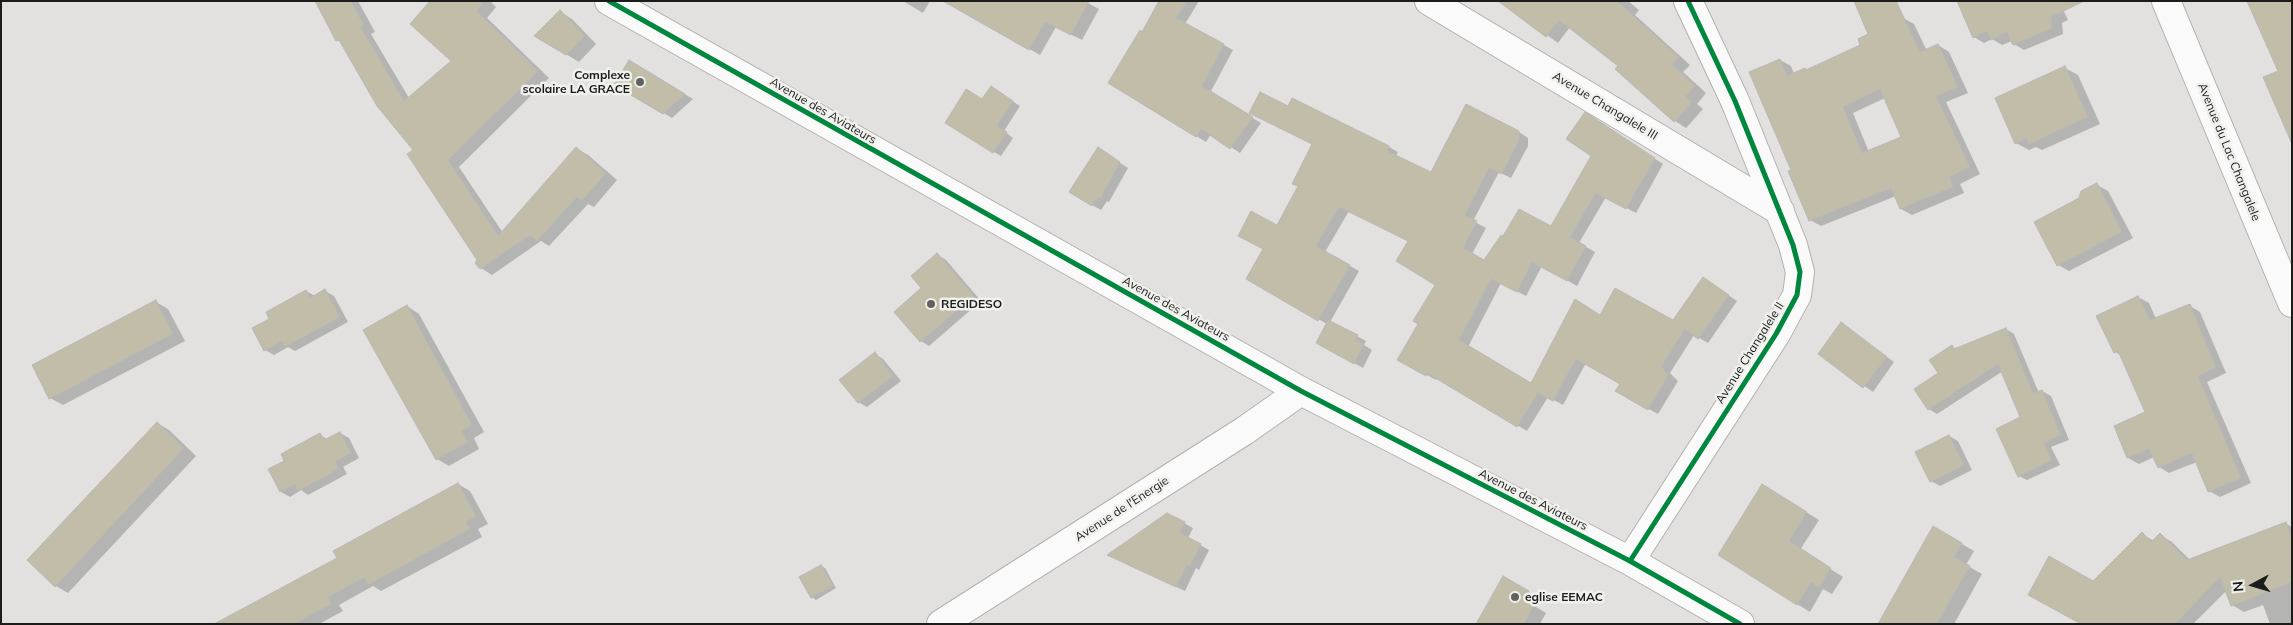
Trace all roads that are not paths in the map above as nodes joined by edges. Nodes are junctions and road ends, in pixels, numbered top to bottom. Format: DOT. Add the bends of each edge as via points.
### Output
graph roads {
  1 [pos="610,1"];
  2 [pos="1429,1"];
  3 [pos="1688,1"];
  4 [pos="2166,1"];
  5 [pos="1780,211"];
  6 [pos="2292,303"];
  7 [pos="1301,390"];
  8 [pos="1630,561"];
  9 [pos="941,624"];
  10 [pos="1740,624"];
  1 -- 7 [label="street, Avenue des Aviateurs"];
  2 -- 5 [label="street, Avenue Changalele III"];
  3 -- 5 [label="street, Avenue Changalele II" via="1735,101"];
  4 -- 6 [label="street, Avenue du Lac Changalele"];
  5 -- 8 [label="street, Avenue Changalele II" via="1794,244 1800,272 1797,295 1776,334"];
  7 -- 8 [label="street, Avenue des Aviateurs"];
  7 -- 9 [label="street, Avenue de l'Energie" via="1244,431"];
  8 -- 10 [label="street, Avenue des Aviateurs"];
}
